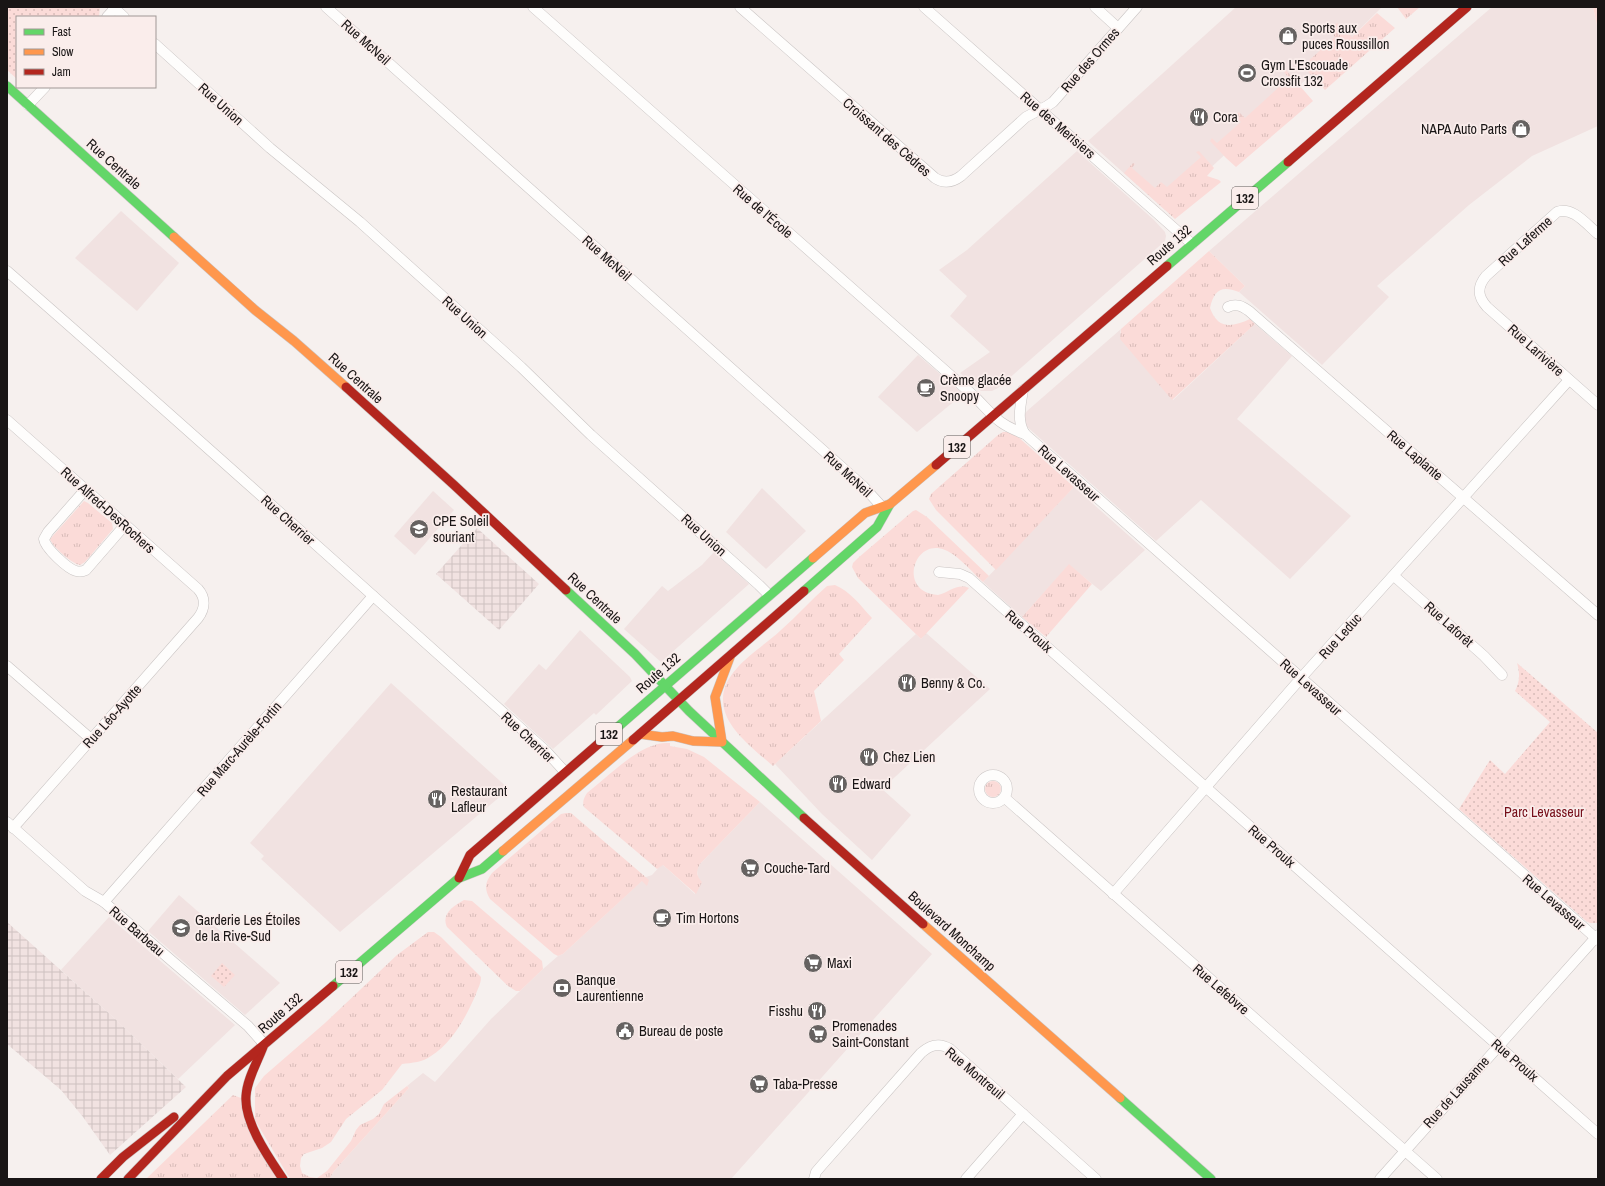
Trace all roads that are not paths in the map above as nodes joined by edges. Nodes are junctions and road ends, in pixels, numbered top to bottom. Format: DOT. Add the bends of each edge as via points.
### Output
graph roads {
  1 [pos="115,7"];
  2 [pos="326,7"];
  3 [pos="533,7"];
  4 [pos="740,7"];
  5 [pos="924,7"];
  6 [pos="1095,7"];
  7 [pos="1137,7"];
  8 [pos="1466,7"];
  9 [pos="108,16"];
  10 [pos="123,16"];
  11 [pos="1118,28"];
  12 [pos="156,45"];
  13 [pos="7,86"];
  14 [pos="44,88"];
  15 [pos="28,105"];
  16 [pos="1041,110"];
  17 [pos="1598,234"];
  18 [pos="1192,244"];
  19 [pos="7,271"];
  20 [pos="1479,291"];
  21 [pos="1228,307"];
  22 [pos="1569,380"];
  23 [pos="1023,389"];
  24 [pos="1598,405"];
  25 [pos="992,416"];
  26 [pos="7,420"];
  27 [pos="1025,434"];
  28 [pos="85,490"];
  29 [pos="1464,498"];
  30 [pos="886,507"];
  31 [pos="125,525"];
  32 [pos="939,572"];
  33 [pos="1394,576"];
  34 [pos="769,595"];
  35 [pos="373,596"];
  36 [pos="204,602"];
  37 [pos="1598,615"];
  38 [pos="731,655"];
  39 [pos="7,666"];
  40 [pos="1502,675"];
  41 [pos="1301,678"];
  42 [pos="665,685"];
  43 [pos="678,700"];
  44 [pos="640,734"];
  45 [pos="91,739"];
  46 [pos="722,742"];
  47 [pos="565,772"];
  48 [pos="1206,788"];
  49 [pos="1005,798"];
  50 [pos="10,825"];
  51 [pos="459,878"];
  52 [pos="1113,894"];
  53 [pos="104,902"];
  54 [pos="1597,938"];
  55 [pos="264,1044"];
  56 [pos="1498,1046"];
  57 [pos="227,1076"];
  58 [pos="1023,1114"];
  59 [pos="1598,1134"];
  60 [pos="1404,1150"];
  61 [pos="104,1176"];
  62 [pos="128,1179"];
  63 [pos="283,1179"];
  64 [pos="814,1179"];
  65 [pos="966,1179"];
  66 [pos="1096,1179"];
  67 [pos="1211,1179"];
  68 [pos="1380,1179"];
  69 [pos="1437,1179"];
  1 -- 9 [label="street"];
  1 -- 10 [label="street"];
  2 -- 30 [label="street, Rue McNeil"];
  3 -- 25 [label="street, Rue de l'École" via="974,396"];
  4 -- 16 [label="street, Croissant des Cèdres" via="939,181 955,180 1026,117"];
  5 -- 16 [label="street, Rue des Merisiers"];
  6 -- 11 [label="street"];
  7 -- 11 [label="street, Rue des Ormes"];
  8 -- 18 [label="main road, Route 132 / 132"];
  11 -- 16 [label="street, Rue des Ormes" via="1057,98"];
  12 -- 34 [label="street, Rue Union" via="266,145 360,222"];
  13 -- 15 [label="main road, Rue Centrale"];
  14 -- 15 [label="street"];
  15 -- 42 [label="main road, Rue Centrale" via="454,485"];
  16 -- 18 [label="street, Rue des Merisiers"];
  17 -- 20 [label="street, Rue Laferme" via="1571,212 1557,212 1486,276 1479,286"];
  18 -- 23 [label="main road, Route 132 / 132"];
  19 -- 35 [label="street, Rue Cherrier"];
  20 -- 22 [label="street, Rue Larivière" via="1487,307"];
  21 -- 29 [label="street, Rue Laplante" via="1238,305 1249,311"];
  22 -- 24 [label="street, Rue Larivière"];
  22 -- 29 [label="street, Rue Leduc"];
  23 -- 25 [label="main road, Route 132 / 132"];
  23 -- 27 [label="street, Rue Levasseur" via="1020,420"];
  25 -- 27 [label="street, Rue Levasseur" via="1007,427"];
  25 -- 30 [label="main road, Route 132 / 132"];
  26 -- 28 [label="street, Rue Alfred-DesRochers"];
  27 -- 41 [label="street, Rue Levasseur"];
  28 -- 31 [label="street, Rue Alfred-DesRochers"];
  28 -- 31 [label="street" via="44,539 46,547 71,569 78,572 86,570"];
  29 -- 33 [label="street, Rue Leduc"];
  29 -- 37 [label="street, Rue Laplante"];
  30 -- 34 [label="main road, Route 132 / 132" via="865,513"];
  30 -- 38 [label="main road, Route 132 / 132" via="877,527"];
  31 -- 36 [label="street, Rue Alfred-DesRochers" via="198,589"];
  32 -- 48 [label="street, Rue Proulx" via="960,574 969,578"];
  33 -- 40 [label="street, Rue Laforêt"];
  33 -- 41 [label="street, Rue Leduc"];
  34 -- 42 [label="main road, Route 132 / 132"];
  35 -- 47 [label="street, Rue Cherrier"];
  35 -- 53 [label="street, Rue Marc-Aurèle-Fortin"];
  36 -- 45 [label="street, Rue Léo-Ayotte" via="203,611 198,618"];
  38 -- 43 [label="main road, Route 132 / 132"];
  38 -- 46 [label="main road" via="715,697"];
  39 -- 45 [label="street"];
  41 -- 48 [label="street, Rue Leduc"];
  41 -- 54 [label="street, Rue Levasseur"];
  42 -- 43 [label="main road, Rue Centrale"];
  42 -- 47 [label="main road, Route 132 / 132"];
  43 -- 44 [label="main road, Route 132 / 132"];
  43 -- 46 [label="main road, Boulevard Monchamp"];
  44 -- 46 [label="main road"];
  44 -- 51 [label="main road, Route 132 / 132" via="482,870"];
  45 -- 50 [label="street, Rue Léo-Ayotte"];
  46 -- 67 [label="main road, Boulevard Monchamp" via="870,877"];
  47 -- 51 [label="main road, Route 132 / 132" via="470,855"];
  48 -- 52 [label="street, Rue Leduc"];
  48 -- 56 [label="street, Rue Proulx"];
  49 -- 52 [label="street, Rue Lefebvre"];
  50 -- 53 [label="street, Rue Barbeau" via="91,896"];
  51 -- 55 [label="main road, Route 132 / 132"];
  52 -- 60 [label="street, Rue Lefebvre"];
  53 -- 55 [label="street, Rue Barbeau" via="248,1026"];
  54 -- 56 [label="street, Rue de Lausanne"];
  55 -- 57 [label="main road, Route 132 / 132"];
  55 -- 63 [label="main road" via="248,1089 246,1107 251,1123"];
  56 -- 59 [label="street, Rue Proulx"];
  56 -- 60 [label="street, Rue de Lausanne"];
  57 -- 61 [label="main road, 132" via="123,1157"];
  57 -- 62 [label="main road, Route 132 / 132"];
  58 -- 64 [label="street, Rue Montreuil" via="950,1049 941,1045 930,1046 822,1165"];
  58 -- 65 [label="street"];
  58 -- 66 [label="street, Rue Montreuil"];
  60 -- 68 [label="street, Rue de Lausanne"];
  60 -- 69 [label="street, Rue Lefebvre"];
}
